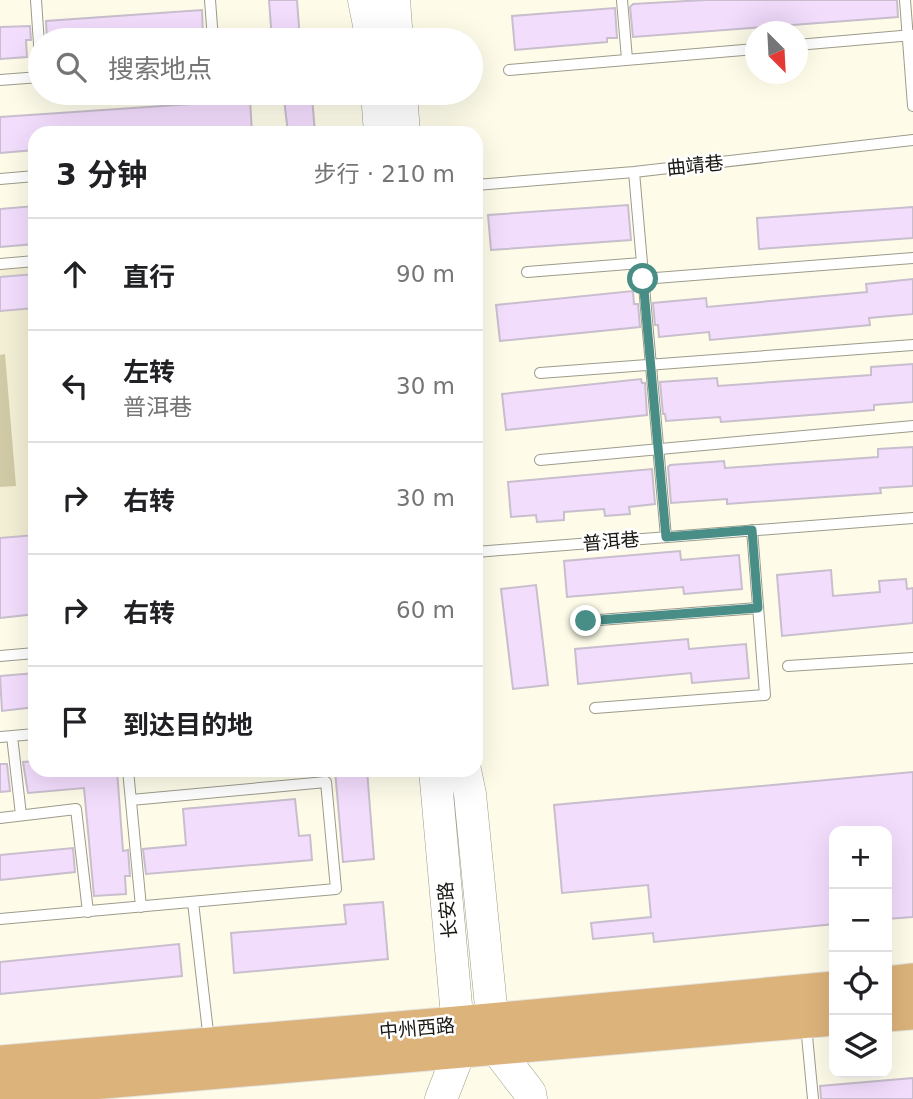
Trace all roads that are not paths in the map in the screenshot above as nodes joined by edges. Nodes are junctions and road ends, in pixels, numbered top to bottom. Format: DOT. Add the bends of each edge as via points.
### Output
graph roads {
  1 [pos="36,0"];
  2 [pos="210,0"];
  3 [pos="364,0"];
  4 [pos="394,0"];
  5 [pos="622,0"];
  6 [pos="905,0"];
  7 [pos="38,28"];
  8 [pos="212,28"];
  9 [pos="370,28"];
  10 [pos="396,28"];
  11 [pos="910,35"];
  12 [pos="808,44"];
  13 [pos="745,49"];
  14 [pos="627,60"];
  15 [pos="509,70"];
  16 [pos="28,78"];
  17 [pos="0,80"];
  18 [pos="378,105"];
  19 [pos="402,105"];
  20 [pos="913,106"];
  21 [pos="379,126"];
  22 [pos="403,126"];
  23 [pos="913,140"];
  24 [pos="634,172"];
  25 [pos="28,177"];
  26 [pos="0,179"];
  27 [pos="483,184"];
  28 [pos="913,258"];
  29 [pos="28,262"];
  30 [pos="641,263"];
  31 [pos="0,264"];
  32 [pos="527,272"];
  33 [pos="643,279"];
  34 [pos="913,345"];
  35 [pos="650,364"];
  36 [pos="540,373"];
  37 [pos="913,426"];
  38 [pos="658,449"];
  39 [pos="540,460"];
  40 [pos="913,518"];
  41 [pos="752,530"];
  42 [pos="666,537"];
  43 [pos="483,551"];
  44 [pos="758,608"];
  45 [pos="586,621"];
  46 [pos="28,654"];
  47 [pos="0,656"];
  48 [pos="913,658"];
  49 [pos="788,666"];
  50 [pos="595,708"];
  51 [pos="28,735"];
  52 [pos="6,737"];
  53 [pos="129,777"];
  54 [pos="436,777"];
  55 [pos="466,777"];
  56 [pos="131,800"];
  57 [pos="21,815"];
  58 [pos="0,818"];
  59 [pos="193,902"];
  60 [pos="141,907"];
  61 [pos="88,912"];
  62 [pos="0,919"];
  63 [pos="913,981"];
  64 [pos="892,983"];
  65 [pos="829,990"];
  66 [pos="913,1012"];
  67 [pos="892,1014"];
  68 [pos="820,1020"];
  69 [pos="494,1034"];
  70 [pos="458,1037"];
  71 [pos="211,1058"];
  72 [pos="0,1063"];
  73 [pos="0,1090"];
  74 [pos="441,1099"];
  75 [pos="531,1099"];
  76 [pos="813,1099"];
  1 -- 7 [label="lane"];
  2 -- 8 [label="lane"];
  3 -- 9 [label="main road"];
  4 -- 10 [label="main road"];
  5 -- 14 [label="lane"];
  6 -- 11 [label="lane"];
  11 -- 12 [label="lane"];
  11 -- 20 [label="lane"];
  13 -- 14 [label="lane"];
  14 -- 15 [label="lane"];
  16 -- 17 [label="lane"];
  18 -- 21 [label="main road"];
  19 -- 22 [label="main road"];
  23 -- 24 [label="lane, 曲靖巷"];
  24 -- 27 [label="lane, 曲靖巷"];
  24 -- 30 [label="lane"];
  25 -- 26 [label="lane"];
  28 -- 33 [label="lane"];
  29 -- 31 [label="lane"];
  30 -- 32 [label="lane"];
  30 -- 33 [label="lane"];
  33 -- 35 [label="lane"];
  34 -- 35 [label="lane"];
  35 -- 36 [label="lane"];
  35 -- 38 [label="lane"];
  37 -- 38 [label="lane"];
  38 -- 39 [label="lane"];
  38 -- 42 [label="lane"];
  40 -- 41 [label="lane, 普洱巷"];
  41 -- 42 [label="lane, 普洱巷"];
  41 -- 44 [label="lane"];
  42 -- 43 [label="lane, 普洱巷"];
  44 -- 45 [label="lane"];
  44 -- 50 [label="lane" via="765,695"];
  46 -- 47 [label="lane"];
  48 -- 49 [label="lane"];
  51 -- 52 [label="lane"];
  52 -- 57 [label="lane"];
  53 -- 56 [label="lane"];
  54 -- 70 [label="main road, 长安路"];
  55 -- 69 [label="main road, 长安路"];
  56 -- 59 [label="lane" via="326,782 335,889"];
  56 -- 60 [label="lane"];
  57 -- 58 [label="lane"];
  57 -- 61 [label="lane" via="76,809"];
  59 -- 60 [label="lane"];
  59 -- 71 [label="lane"];
  60 -- 61 [label="lane"];
  61 -- 62 [label="lane"];
  63 -- 64 [label="main road"];
  65 -- 69 [label="main road, 中州西路"];
  66 -- 67 [label="main road"];
  68 -- 69 [label="main road, 中州西路"];
  68 -- 76 [label="lane"];
  69 -- 70 [label="main road, 中州西路"];
  69 -- 75 [label="main road"];
  70 -- 71 [label="main road, 中州西路"];
  70 -- 74 [label="main road"];
  71 -- 72 [label="main road, 中州西路"];
  71 -- 73 [label="main road, 中州西路"];
}
